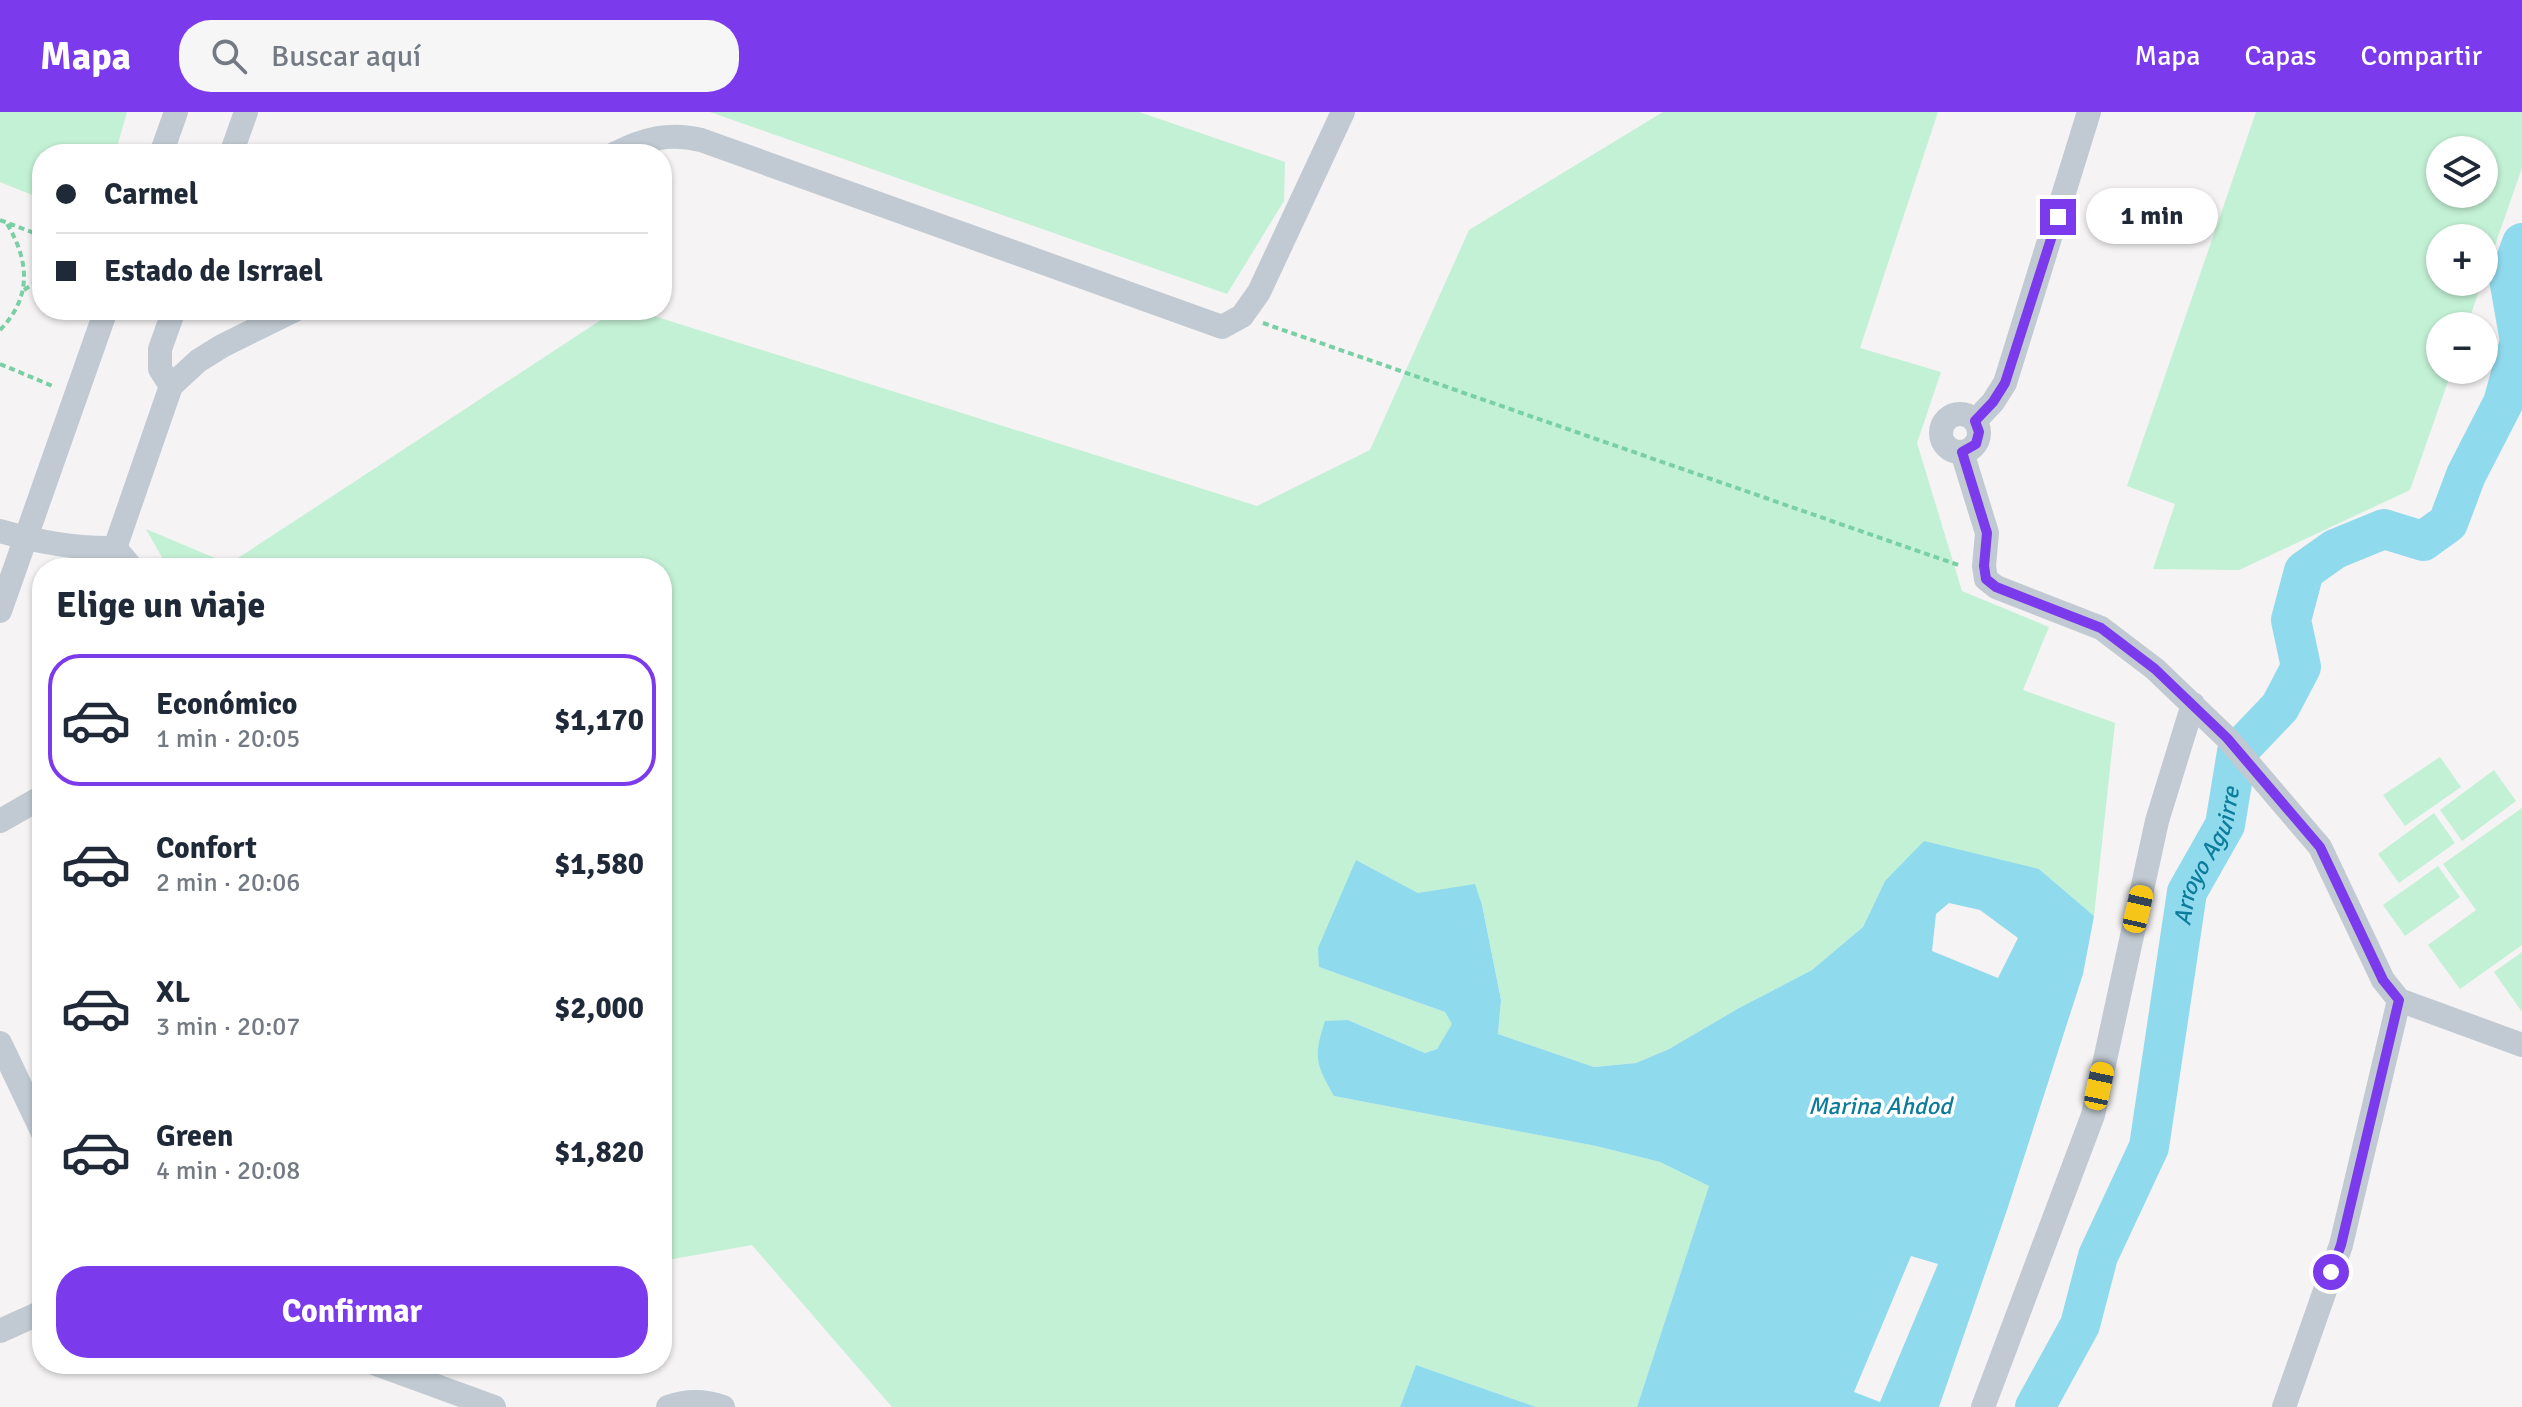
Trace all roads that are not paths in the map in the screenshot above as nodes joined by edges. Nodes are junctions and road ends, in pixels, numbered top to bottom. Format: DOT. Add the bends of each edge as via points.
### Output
graph roads {
  1 [pos="176,112"];
  2 [pos="246,112"];
  3 [pos="1343,112"];
  4 [pos="2089,112"];
  5 [pos="165,144"];
  6 [pos="235,144"];
  7 [pos="642,144"];
  8 [pos="102,320"];
  9 [pos="170,320"];
  10 [pos="275,320"];
  11 [pos="171,386"];
  12 [pos="1975,421"];
  13 [pos="1962,452"];
  14 [pos="0,531"];
  15 [pos="25,538"];
  16 [pos="115,548"];
  17 [pos="124,558"];
  18 [pos="0,611"];
  19 [pos="2193,704"];
  20 [pos="32,803"];
  21 [pos="0,821"];
  22 [pos="2399,1000"];
  23 [pos="0,1043"];
  24 [pos="2522,1045"];
  25 [pos="32,1110"];
  26 [pos="32,1317"];
  27 [pos="0,1331"];
  28 [pos="403,1374"];
  29 [pos="494,1407"];
  30 [pos="668,1407"];
  31 [pos="723,1407"];
  32 [pos="1983,1407"];
  33 [pos="2284,1407"];
  1 -- 5 [label="street"];
  2 -- 6 [label="street"];
  3 -- 7 [label="street" via="1259,292 1242,316 1222,327 701,140 682,135"];
  4 -- 12 [label="street" via="2005,383"];
  8 -- 15 [label="street"];
  9 -- 11 [label="street" via="160,349 160,369"];
  10 -- 11 [label="street" via="198,361"];
  11 -- 16 [label="street"];
  12 -- 13 [label="street" via="1979,438"];
  12 -- 13 [label="street" via="1957,414 1942,425 1944,444"];
  13 -- 19 [label="street" via="1987,533 1986,579 2101,628"];
  14 -- 15 [label="street"];
  15 -- 16 [label="street" via="84,549"];
  15 -- 18 [label="street"];
  16 -- 17 [label="street"];
  19 -- 22 [label="street" via="2320,847 2383,980"];
  19 -- 32 [label="street" via="2157,821 2093,1115"];
  20 -- 21 [label="street"];
  22 -- 24 [label="street"];
  22 -- 33 [label="street" via="2341,1245"];
  23 -- 25 [label="street"];
  26 -- 27 [label="street"];
  28 -- 29 [label="street"];
  30 -- 31 [label="street" via="694,1401"];
}
